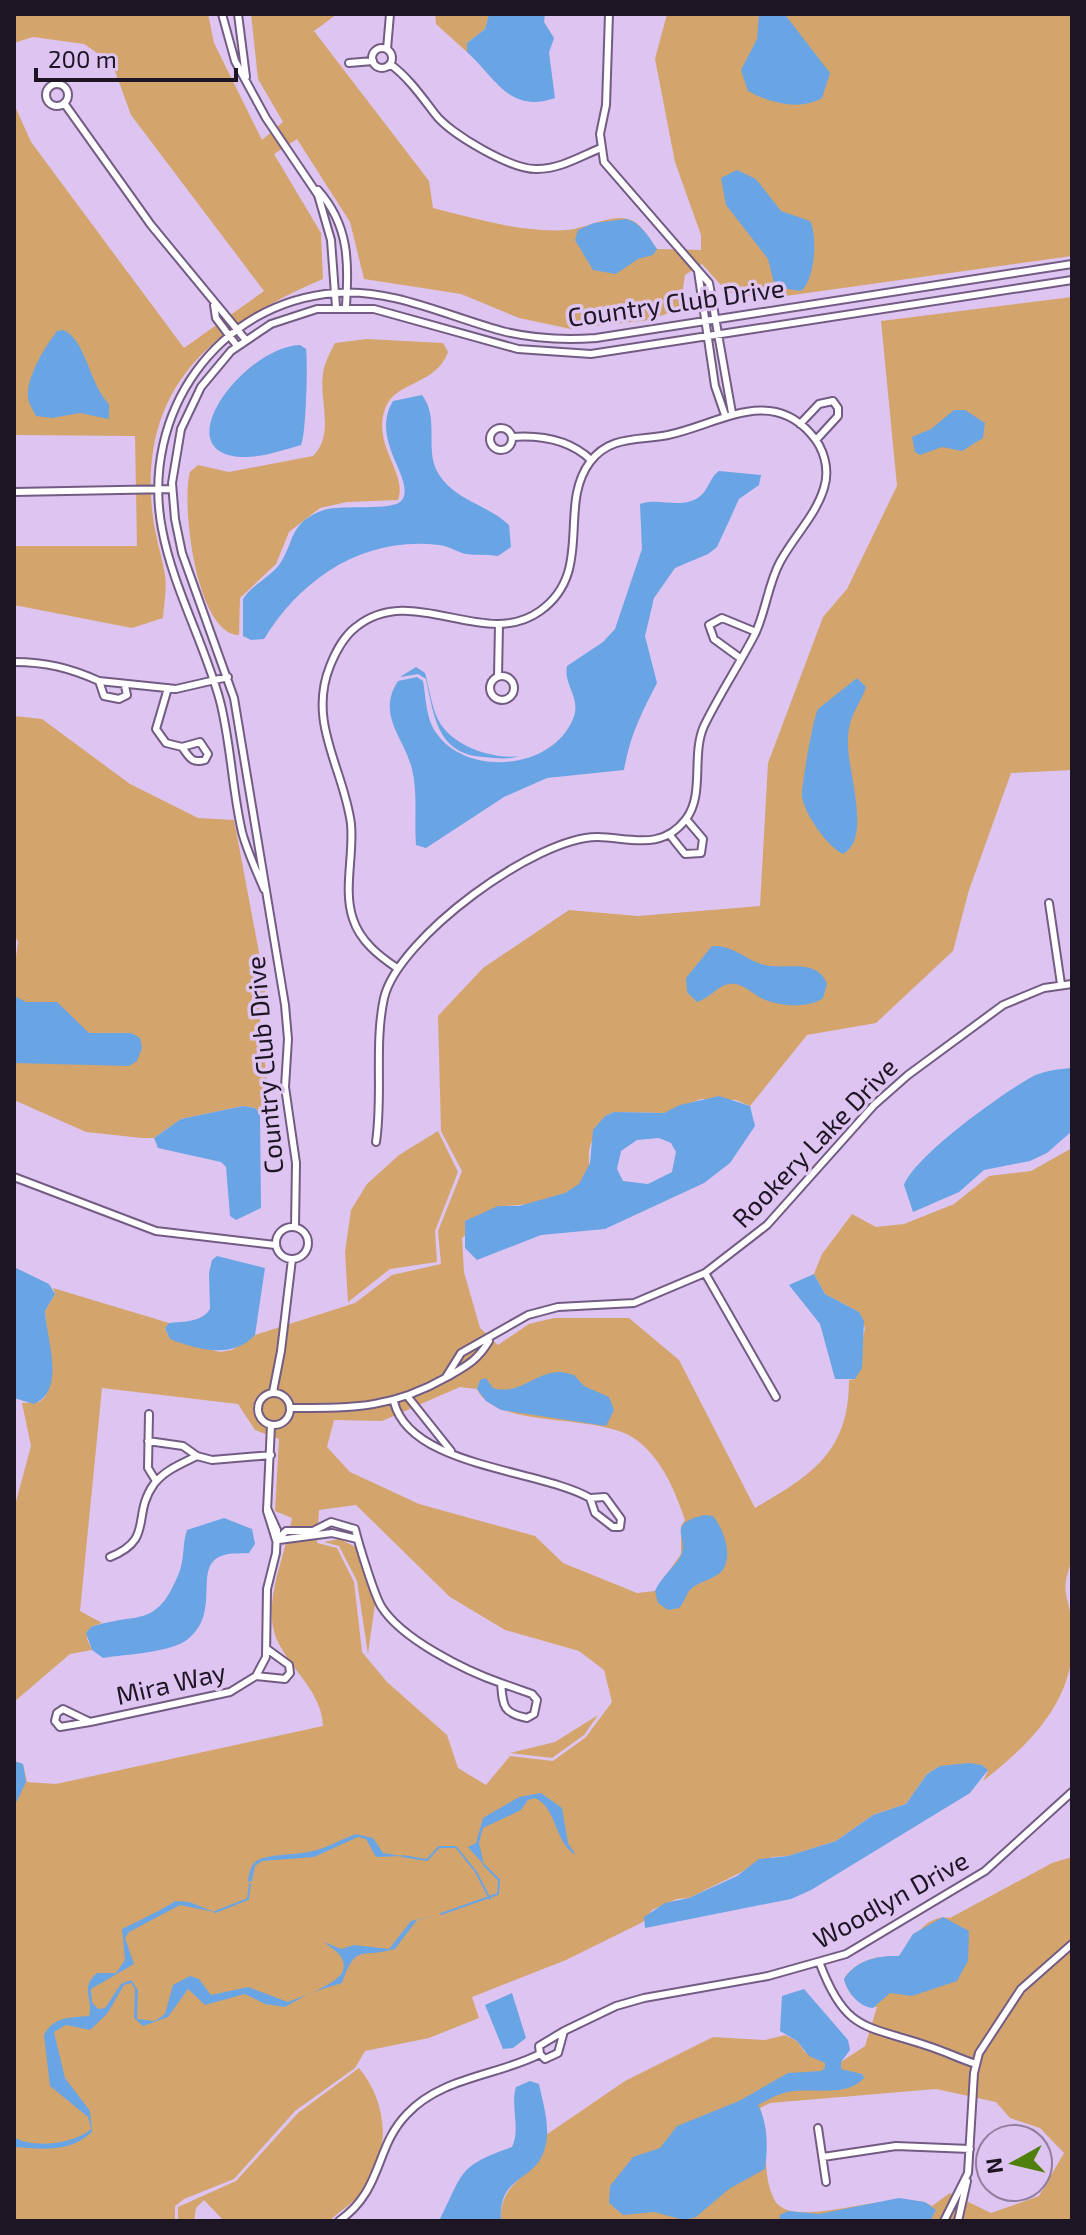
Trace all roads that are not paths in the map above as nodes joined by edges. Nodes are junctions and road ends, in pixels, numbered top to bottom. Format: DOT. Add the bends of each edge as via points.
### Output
graph roads {
  1 [pos="222,14"];
  2 [pos="238,14"];
  3 [pos="390,14"];
  4 [pos="609,14"];
  5 [pos="387,49"];
  6 [pos="373,61"];
  7 [pos="349,63"];
  8 [pos="390,64"];
  9 [pos="248,84"];
  10 [pos="64,103"];
  11 [pos="601,148"];
  12 [pos="313,185"];
  13 [pos="1072,264"];
  14 [pos="698,271"];
  15 [pos="1072,280"];
  16 [pos="347,292"];
  17 [pos="335,293"];
  18 [pos="214,305"];
  19 [pos="346,306"];
  20 [pos="336,307"];
  21 [pos="718,320"];
  22 [pos="706,322"];
  23 [pos="237,328"];
  24 [pos="228,335"];
  25 [pos="720,336"];
  26 [pos="709,338"];
  27 [pos="245,339"];
  28 [pos="237,346"];
  29 [pos="729,414"];
  30 [pos="800,424"];
  31 [pos="512,437"];
  32 [pos="816,440"];
  33 [pos="591,460"];
  34 [pos="158,489"];
  35 [pos="172,489"];
  36 [pos="14,492"];
  37 [pos="499,624"];
  38 [pos="756,632"];
  39 [pos="740,658"];
  40 [pos="14,662"];
  41 [pos="228,677"];
  42 [pos="498,677"];
  43 [pos="99,681"];
  44 [pos="214,681"];
  45 [pos="125,686"];
  46 [pos="168,688"];
  47 [pos="182,747"];
  48 [pos="686,819"];
  49 [pos="669,834"];
  50 [pos="268,899"];
  51 [pos="1049,903"];
  52 [pos="397,968"];
  53 [pos="1061,984"];
  54 [pos="1072,984"];
  55 [pos="376,1142"];
  56 [pos="14,1177"];
  57 [pos="295,1227"];
  58 [pos="275,1245"];
  59 [pos="292,1259"];
  60 [pos="705,1273"];
  61 [pos="490,1340"];
  62 [pos="446,1377"];
  63 [pos="273,1392"];
  64 [pos="408,1397"];
  65 [pos="776,1397"];
  66 [pos="394,1402"];
  67 [pos="290,1408"];
  68 [pos="149,1414"];
  69 [pos="271,1425"];
  70 [pos="148,1441"];
  71 [pos="451,1451"];
  72 [pos="271,1455"];
  73 [pos="197,1456"];
  74 [pos="156,1481"];
  75 [pos="590,1498"];
  76 [pos="614,1508"];
  77 [pos="603,1517"];
  78 [pos="357,1539"];
  79 [pos="276,1541"];
  80 [pos="110,1557"];
  81 [pos="267,1649"];
  82 [pos="256,1676"];
  83 [pos="501,1683"];
  84 [pos="90,1722"];
  85 [pos="1072,1792"];
  86 [pos="1072,1944"];
  87 [pos="820,1964"];
  88 [pos="564,2031"];
  89 [pos="540,2054"];
  90 [pos="976,2064"];
  91 [pos="818,2128"];
  92 [pos="970,2149"];
  93 [pos="823,2157"];
  94 [pos="968,2173"];
  95 [pos="826,2182"];
  96 [pos="339,2221"];
  97 [pos="944,2221"];
  98 [pos="958,2221"];
  1 -- 9 [label="street" via="231,53"];
  2 -- 9 [label="street"];
  3 -- 5 [label="street"];
  4 -- 11 [label="street"];
  5 -- 6 [label="street" via="375,51"];
  5 -- 8 [label="street"];
  6 -- 7 [label="street"];
  6 -- 8 [label="street" via="380,68"];
  8 -- 11 [label="street" via="448,128 517,164 533,170 560,167"];
  9 -- 12 [label="street"];
  10 -- 18 [label="street"];
  11 -- 14 [label="street" via="604,162"];
  12 -- 16 [label="street" via="344,233"];
  12 -- 17 [label="street" via="331,240"];
  13 -- 21 [label="street, Country Club Drive"];
  14 -- 21 [label="street" via="709,283"];
  14 -- 22 [label="street"];
  15 -- 25 [label="street, Country Club Drive"];
  16 -- 17 [label="street, Country Club Drive"];
  16 -- 19 [label="street"];
  16 -- 22 [label="street, Country Club Drive" via="390,297 510,333 545,338 596,338"];
  17 -- 20 [label="street"];
  17 -- 23 [label="street, Country Club Drive" via="289,301"];
  18 -- 23 [label="street" via="224,309"];
  18 -- 24 [label="street"];
  19 -- 20 [label="street, Country Club Drive"];
  19 -- 26 [label="street, Country Club Drive" via="547,353 618,352"];
  20 -- 27 [label="street, Country Club Drive" via="286,317"];
  21 -- 22 [label="street, Country Club Drive"];
  21 -- 25 [label="street"];
  22 -- 26 [label="street"];
  23 -- 24 [label="street, Country Club Drive"];
  23 -- 27 [label="street"];
  24 -- 28 [label="street"];
  24 -- 34 [label="street, Country Club Drive" via="199,365 172,413 162,445"];
  25 -- 26 [label="street, Country Club Drive"];
  25 -- 29 [label="street"];
  26 -- 29 [label="street" via="715,386"];
  27 -- 28 [label="street, Country Club Drive"];
  28 -- 35 [label="street, Country Club Drive" via="209,375 186,414 175,450"];
  29 -- 30 [label="street" via="769,411"];
  29 -- 33 [label="street" via="673,434 616,442"];
  30 -- 32 [label="street"];
  30 -- 32 [label="street" via="819,404 833,401 838,416"];
  31 -- 33 [label="street" via="564,443"];
  32 -- 38 [label="street" via="826,464 824,488 781,560"];
  33 -- 37 [label="street" via="579,483 574,551 561,586 535,614"];
  34 -- 35 [label="street"];
  34 -- 36 [label="street"];
  34 -- 44 [label="street, Country Club Drive" via="171,566"];
  35 -- 41 [label="street, Country Club Drive" via="182,553"];
  37 -- 42 [label="street"];
  37 -- 52 [label="street" via="410,609 384,612 350,632 326,677 323,730 350,820 350,909 367,943"];
  38 -- 39 [label="street"];
  38 -- 39 [label="street" via="722,618 709,625 714,639"];
  39 -- 48 [label="street" via="699,740 694,799"];
  40 -- 43 [label="street" via="54,664"];
  41 -- 44 [label="street"];
  41 -- 50 [label="street, Country Club Drive"];
  43 -- 45 [label="street"];
  43 -- 45 [label="street" via="104,696 112,698 127,695"];
  44 -- 46 [label="street"];
  44 -- 50 [label="street, Country Club Drive" via="242,832"];
  45 -- 46 [label="street"];
  46 -- 47 [label="street" via="156,729 166,743"];
  48 -- 49 [label="street"];
  48 -- 49 [label="street" via="703,839 701,853 685,854"];
  49 -- 52 [label="street" via="645,842 583,838 550,849 448,912"];
  50 -- 57 [label="street, Country Club Drive" via="287,1018 285,1087 296,1163"];
  51 -- 53 [label="street"];
  52 -- 55 [label="street" via="384,1001"];
  53 -- 54 [label="street, Rookery Lake Drive"];
  53 -- 60 [label="street, Rookery Lake Drive" via="1003,1005 908,1075 867,1111 767,1225"];
  56 -- 58 [label="street" via="156,1231"];
  57 -- 58 [label="street" via="280,1232"];
  57 -- 59 [label="street" via="305,1233 307,1247"];
  58 -- 59 [label="street" via="282,1256"];
  59 -- 63 [label="street"];
  60 -- 61 [label="street, Rookery Lake Drive" via="634,1303 538,1311"];
  60 -- 65 [label="street"];
  61 -- 62 [label="street, Rookery Lake Drive" via="472,1364"];
  61 -- 62 [label="street, Rookery Lake Drive" via="461,1353"];
  62 -- 64 [label="street, Rookery Lake Drive"];
  63 -- 67 [label="street" via="281,1394"];
  63 -- 69 [label="street" via="260,1399 257,1410"];
  64 -- 66 [label="street, Rookery Lake Drive"];
  64 -- 71 [label="street"];
  66 -- 67 [label="street, Rookery Lake Drive"];
  66 -- 71 [label="street" via="400,1422"];
  67 -- 69 [label="street" via="285,1421"];
  68 -- 70 [label="street"];
  69 -- 72 [label="street"];
  70 -- 73 [label="street" via="183,1446"];
  70 -- 74 [label="street" via="148,1468"];
  71 -- 75 [label="street"];
  72 -- 73 [label="street" via="228,1460"];
  72 -- 79 [label="street" via="267,1508"];
  73 -- 74 [label="street"];
  74 -- 80 [label="street" via="146,1498 138,1538 129,1549"];
  75 -- 76 [label="street" via="605,1497"];
  75 -- 77 [label="street" via="595,1513"];
  76 -- 77 [label="street"];
  76 -- 77 [label="street" via="620,1527"];
  78 -- 79 [label="street" via="332,1533"];
  78 -- 79 [label="street" via="355,1529 331,1522 313,1531 286,1531"];
  78 -- 83 [label="street" via="377,1598 389,1616 448,1662"];
  79 -- 81 [label="street, Mira Way" via="267,1589"];
  81 -- 82 [label="street, Mira Way"];
  81 -- 82 [label="street, Mira Way" via="289,1665 290,1673 277,1680"];
  82 -- 84 [label="street, Mira Way" via="230,1692"];
  83 -- 83 [label="street" via="532,1694 537,1700 534,1714 508,1714"];
  84 -- 84 [label="street, Mira Way" via="63,1709 55,1721 60,1727"];
  85 -- 87 [label="street, Woodlyn Drive" via="985,1871"];
  86 -- 90 [label="street" via="1021,1989"];
  87 -- 88 [label="street, Woodlyn Drive" via="644,1998"];
  87 -- 90 [label="street" via="834,1998 854,2019 880,2033"];
  88 -- 89 [label="street, Woodlyn Drive" via="544,2040"];
  88 -- 89 [label="street, Woodlyn Drive" via="553,2059"];
  89 -- 96 [label="street, Woodlyn Drive" via="418,2103 392,2134 370,2190"];
  90 -- 92 [label="street"];
  91 -- 93 [label="street"];
  92 -- 93 [label="street" via="896,2146"];
  92 -- 94 [label="street"];
  93 -- 95 [label="street"];
  94 -- 97 [label="street"];
  94 -- 98 [label="street"];
}
